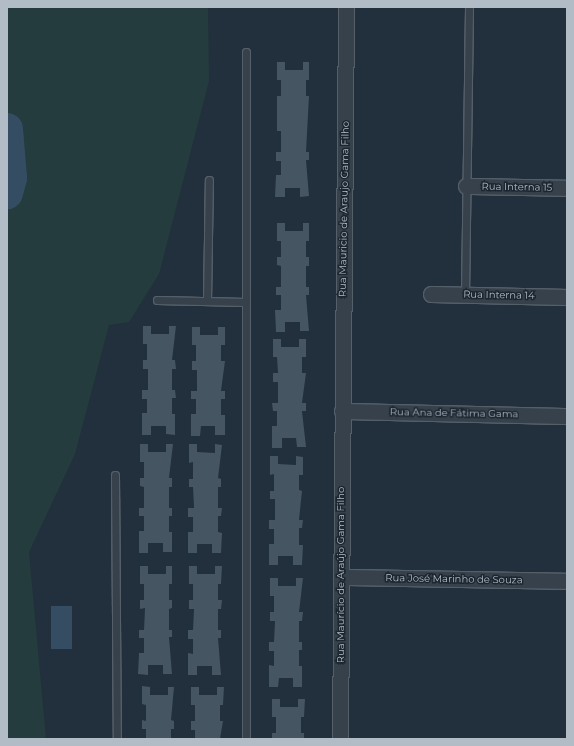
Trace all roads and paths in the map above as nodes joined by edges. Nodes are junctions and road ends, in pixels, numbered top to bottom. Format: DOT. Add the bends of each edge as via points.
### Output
graph roads {
  1 [pos="346,7"];
  2 [pos="469,7"];
  3 [pos="246,52"];
  4 [pos="209,180"];
  5 [pos="466,186"];
  6 [pos="567,188"];
  7 [pos="431,294"];
  8 [pos="465,295"];
  9 [pos="567,297"];
  10 [pos="157,300"];
  11 [pos="207,301"];
  12 [pos="246,302"];
  13 [pos="342,411"];
  14 [pos="567,416"];
  15 [pos="115,475"];
  16 [pos="341,577"];
  17 [pos="567,581"];
  18 [pos="117,739"];
  19 [pos="246,739"];
  20 [pos="340,739"];
  1 -- 13 [label="street, Rua Mauricio de Araujo Gama Filho"];
  2 -- 5 [label="lane"];
  3 -- 12 [label="lane"];
  4 -- 11 [label="lane"];
  5 -- 6 [label="street, Rua Interna 15"];
  5 -- 8 [label="lane"];
  7 -- 8 [label="street, Rua Interna 14"];
  8 -- 9 [label="street, Rua Interna 14"];
  10 -- 11 [label="lane"];
  11 -- 12 [label="lane"];
  12 -- 19 [label="lane"];
  13 -- 14 [label="street, Rua Ana de Fátima Gama"];
  13 -- 16 [label="street, Rua Maurício de Araújo Gama Filho"];
  15 -- 18 [label="lane"];
  16 -- 17 [label="street, Rua José Marinho de Souza"];
  16 -- 20 [label="street, Rua Maurício de Araújo Gama Filho"];
}
